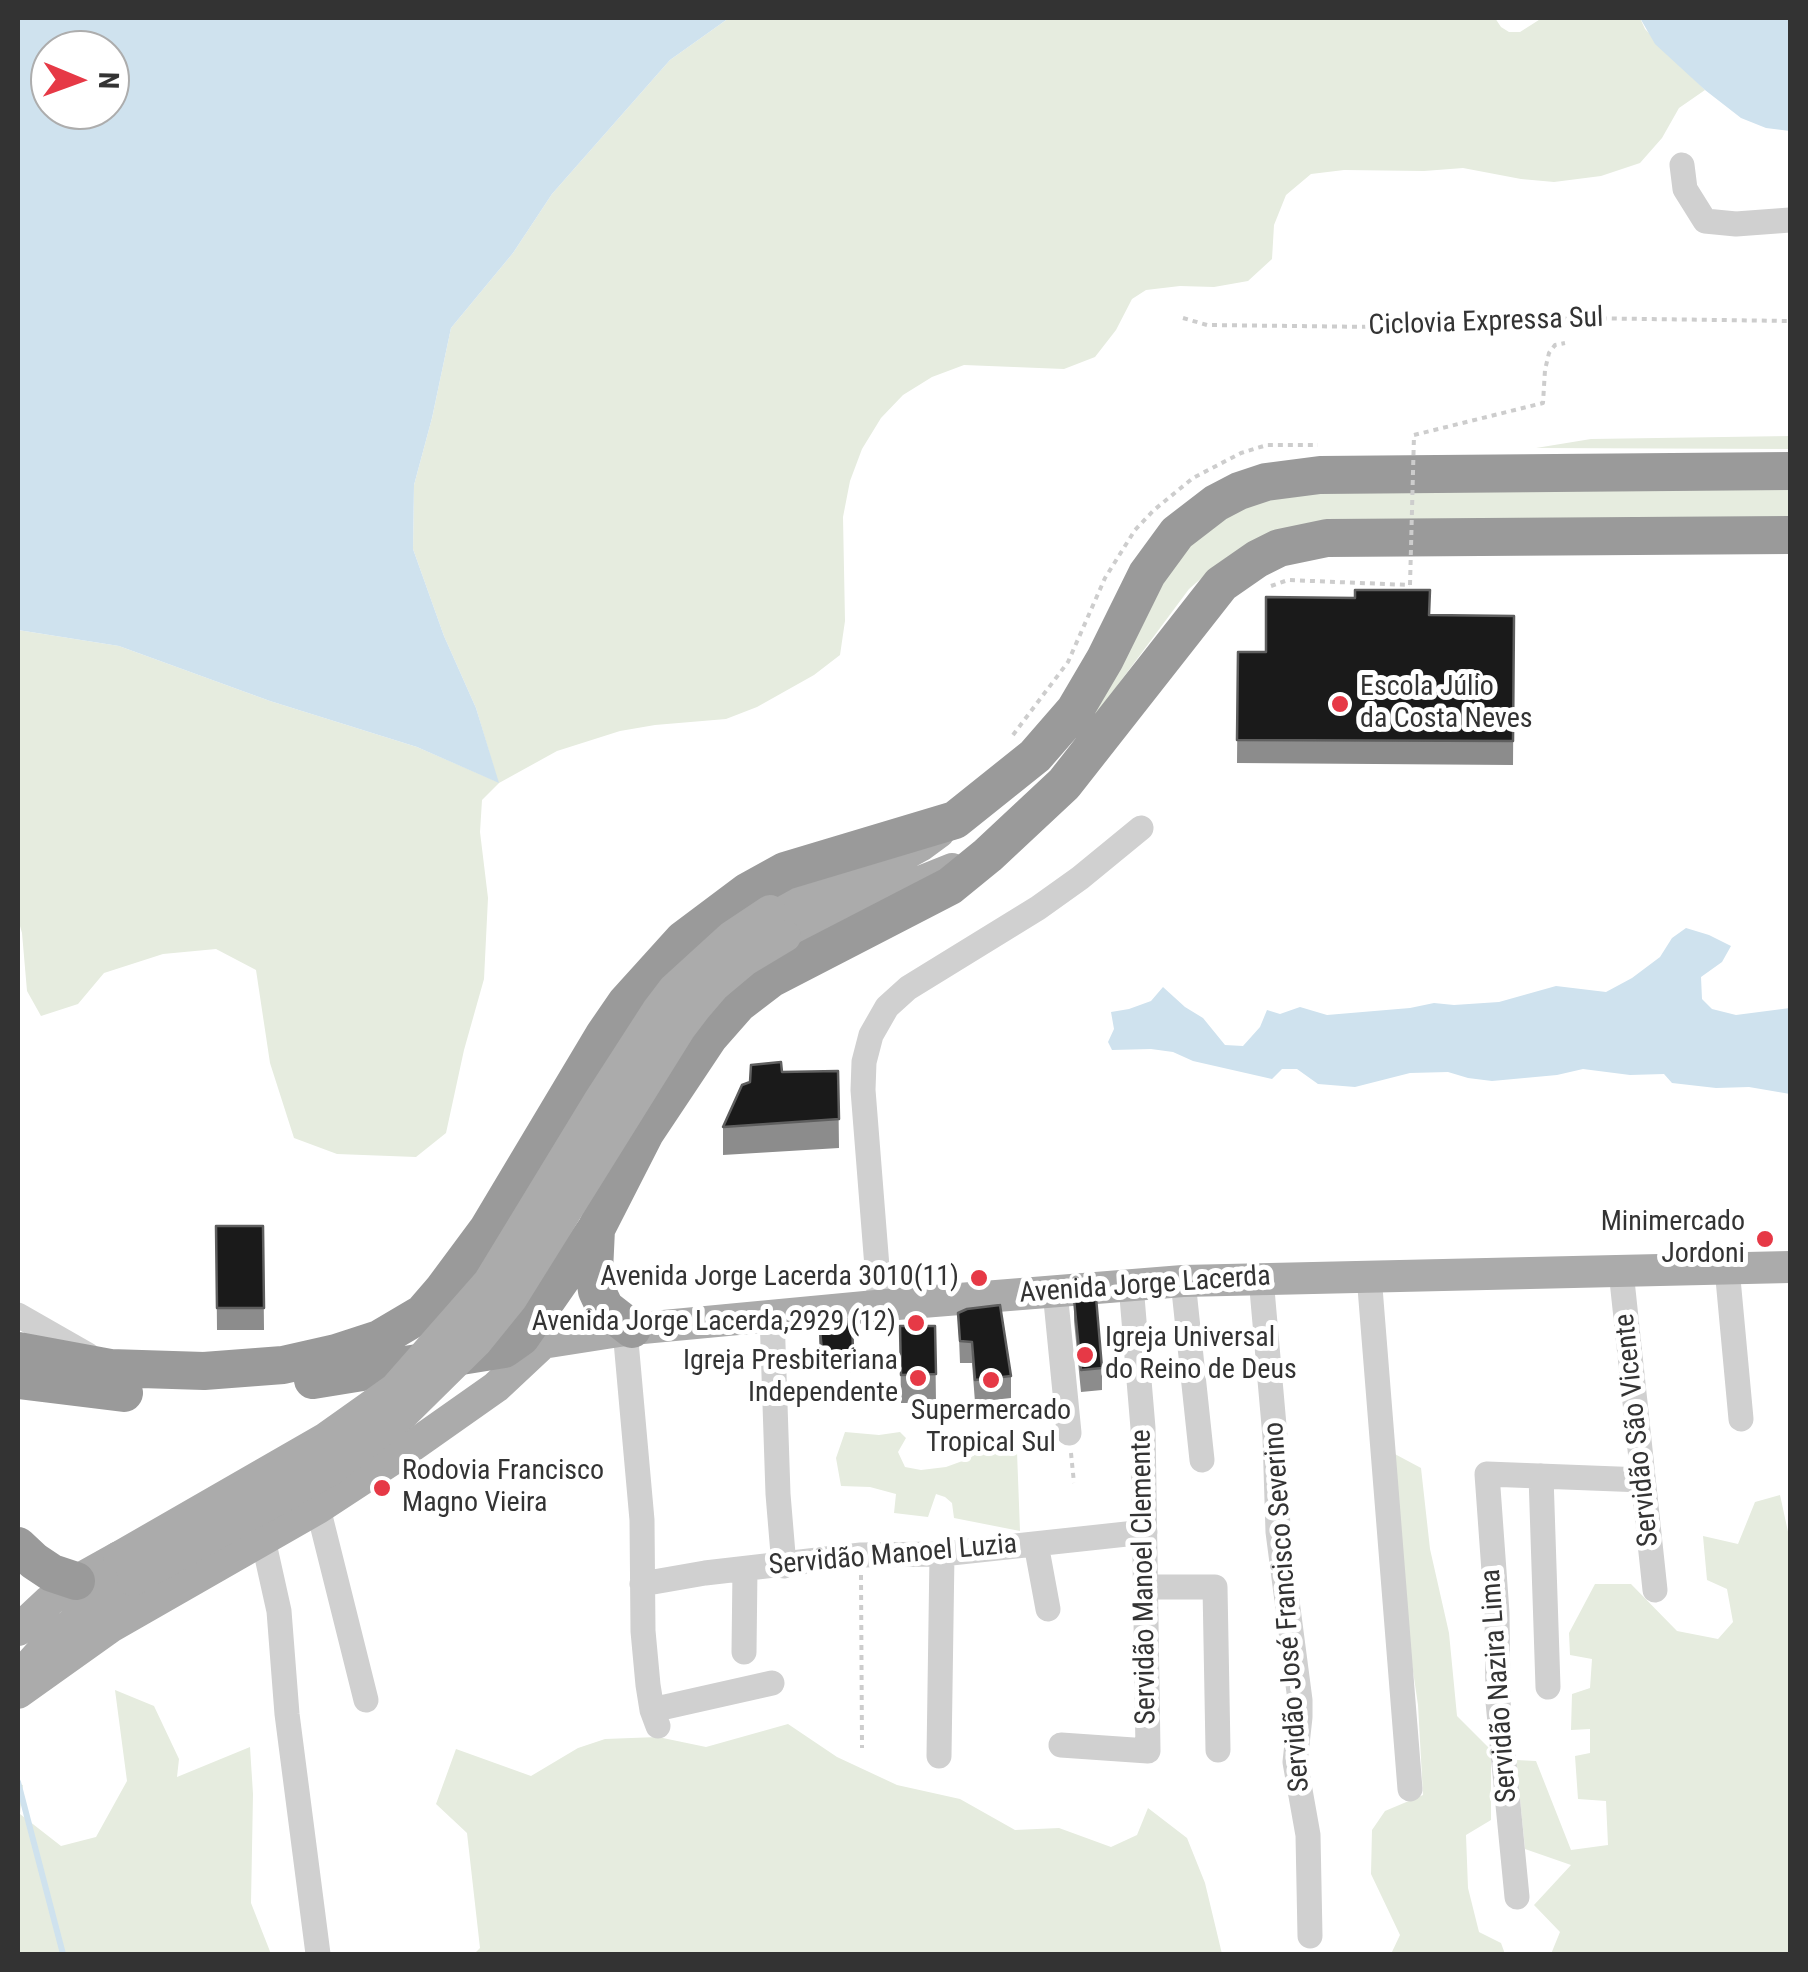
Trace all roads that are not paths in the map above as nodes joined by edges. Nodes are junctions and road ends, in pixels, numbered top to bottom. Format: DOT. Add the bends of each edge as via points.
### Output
graph roads {
  1 [pos="1682,165"];
  2 [pos="1790,220"];
  3 [pos="1790,470"];
  4 [pos="1790,535"];
  5 [pos="955,820"];
  6 [pos="1141,828"];
  7 [pos="988,854"];
  8 [pos="777,924"];
  9 [pos="596,1229"];
  10 [pos="1727,1268"];
  11 [pos="1790,1268"];
  12 [pos="1621,1270"];
  13 [pos="1369,1275"];
  14 [pos="1261,1278"];
  15 [pos="1183,1281"];
  16 [pos="1131,1284"];
  17 [pos="1055,1291"];
  18 [pos="880,1305"];
  19 [pos="18,1315"];
  20 [pos="772,1315"];
  21 [pos="628,1330"];
  22 [pos="543,1343"];
  23 [pos="504,1349"];
  24 [pos="18,1351"];
  25 [pos="110,1368"];
  26 [pos="18,1380"];
  27 [pos="1741,1420"];
  28 [pos="1069,1434"];
  29 [pos="1202,1460"];
  30 [pos="1541,1476"];
  31 [pos="1643,1480"];
  32 [pos="318,1508"];
  33 [pos="1145,1532"];
  34 [pos="263,1539"];
  35 [pos="1036,1544"];
  36 [pos="18,1546"];
  37 [pos="942,1554"];
  38 [pos="784,1566"];
  39 [pos="126,1569"];
  40 [pos="746,1569"];
  41 [pos="76,1581"];
  42 [pos="642,1584"];
  43 [pos="1146,1587"];
  44 [pos="1655,1590"];
  45 [pos="1048,1609"];
  46 [pos="18,1630"];
  47 [pos="744,1652"];
  48 [pos="18,1678"];
  49 [pos="772,1683"];
  50 [pos="1548,1687"];
  51 [pos="18,1693"];
  52 [pos="366,1700"];
  53 [pos="1061,1745"];
  54 [pos="1218,1750"];
  55 [pos="939,1756"];
  56 [pos="1410,1789"];
  57 [pos="1517,1897"];
  58 [pos="1310,1936"];
  59 [pos="318,1954"];
  1 -- 2 [label="street" via="1684,189 1705,221"];
  3 -- 5 [label="highway" via="1320,475 1239,491 1177,534 1056,734"];
  4 -- 7 [label="highway" via="1327,538 1280,548 1221,584 1064,784"];
  5 -- 8 [label="main road" via="887,864 804,894"];
  5 -- 25 [label="highway" via="784,871 683,940 604,1035 488,1229 442,1292 398,1330 283,1365"];
  6 -- 18 [label="street" via="1038,908 908,988 871,1035 863,1090"];
  7 -- 8 [label="main road"];
  7 -- 9 [label="highway" via="950,886 772,978 738,1004 644,1133"];
  8 -- 39 [label="main road, bridge" via="731,937 674,988 488,1282 395,1388"];
  9 -- 21 [label="highway" via="597,1291"];
  9 -- 23 [label="highway" via="522,1338"];
  10 -- 11 [label="main road, Avenida Jorge Lacerda"];
  10 -- 12 [label="main road, Avenida Jorge Lacerda"];
  10 -- 27 [label="street"];
  12 -- 13 [label="main road, Avenida Jorge Lacerda"];
  12 -- 31 [label="street, Servidão São Vicente"];
  13 -- 14 [label="main road, Avenida Jorge Lacerda"];
  13 -- 56 [label="street"];
  14 -- 15 [label="main road, Avenida Jorge Lacerda"];
  14 -- 58 [label="street, Servidão José Francisco Severino" via="1278,1532 1300,1700 1295,1762 1308,1835"];
  15 -- 16 [label="main road, Avenida Jorge Lacerda"];
  15 -- 29 [label="street"];
  16 -- 17 [label="main road, Avenida Jorge Lacerda"];
  16 -- 33 [label="street, Servidão Manoel Clemente"];
  17 -- 18 [label="main road, Avenida Jorge Lacerda"];
  17 -- 28 [label="street"];
  18 -- 20 [label="main road, Avenida Jorge Lacerda"];
  19 -- 25 [label="street"];
  20 -- 21 [label="main road, Avenida Jorge Lacerda"];
  20 -- 38 [label="street"];
  21 -- 22 [label="main road, Avenida Jorge Lacerda"];
  21 -- 42 [label="street"];
  22 -- 23 [label="main road, Avenida Jorge Lacerda"];
  22 -- 32 [label="main road" via="496,1387"];
  23 -- 26 [label="highway" via="280,1387 194,1394"];
  24 -- 25 [label="highway"];
  30 -- 31 [label="street"];
  30 -- 50 [label="street"];
  30 -- 57 [label="street, Servidão Nazira Lima" via="1488,1474"];
  31 -- 44 [label="street, Servidão São Vicente"];
  32 -- 34 [label="main road"];
  32 -- 52 [label="street"];
  33 -- 35 [label="street, Servidão Manoel Luzia"];
  33 -- 43 [label="street, Servidão Manoel Clemente"];
  34 -- 51 [label="main road" via="112,1626"];
  34 -- 59 [label="street" via="278,1611"];
  35 -- 37 [label="street, Servidão Manoel Luzia"];
  35 -- 45 [label="street"];
  36 -- 41 [label="highway" via="52,1573"];
  37 -- 38 [label="street, Servidão Manoel Luzia"];
  37 -- 55 [label="street"];
  38 -- 40 [label="street, Servidão Manoel Luzia"];
  39 -- 41 [label="main road"];
  39 -- 48 [label="main road"];
  40 -- 42 [label="street, Servidão Manoel Luzia"];
  40 -- 47 [label="street"];
  41 -- 46 [label="main road"];
  42 -- 49 [label="street" via="655,1718"];
  43 -- 53 [label="street, Servidão Manoel Clemente" via="1148,1750"];
  43 -- 54 [label="street" via="1215,1587"];
}
